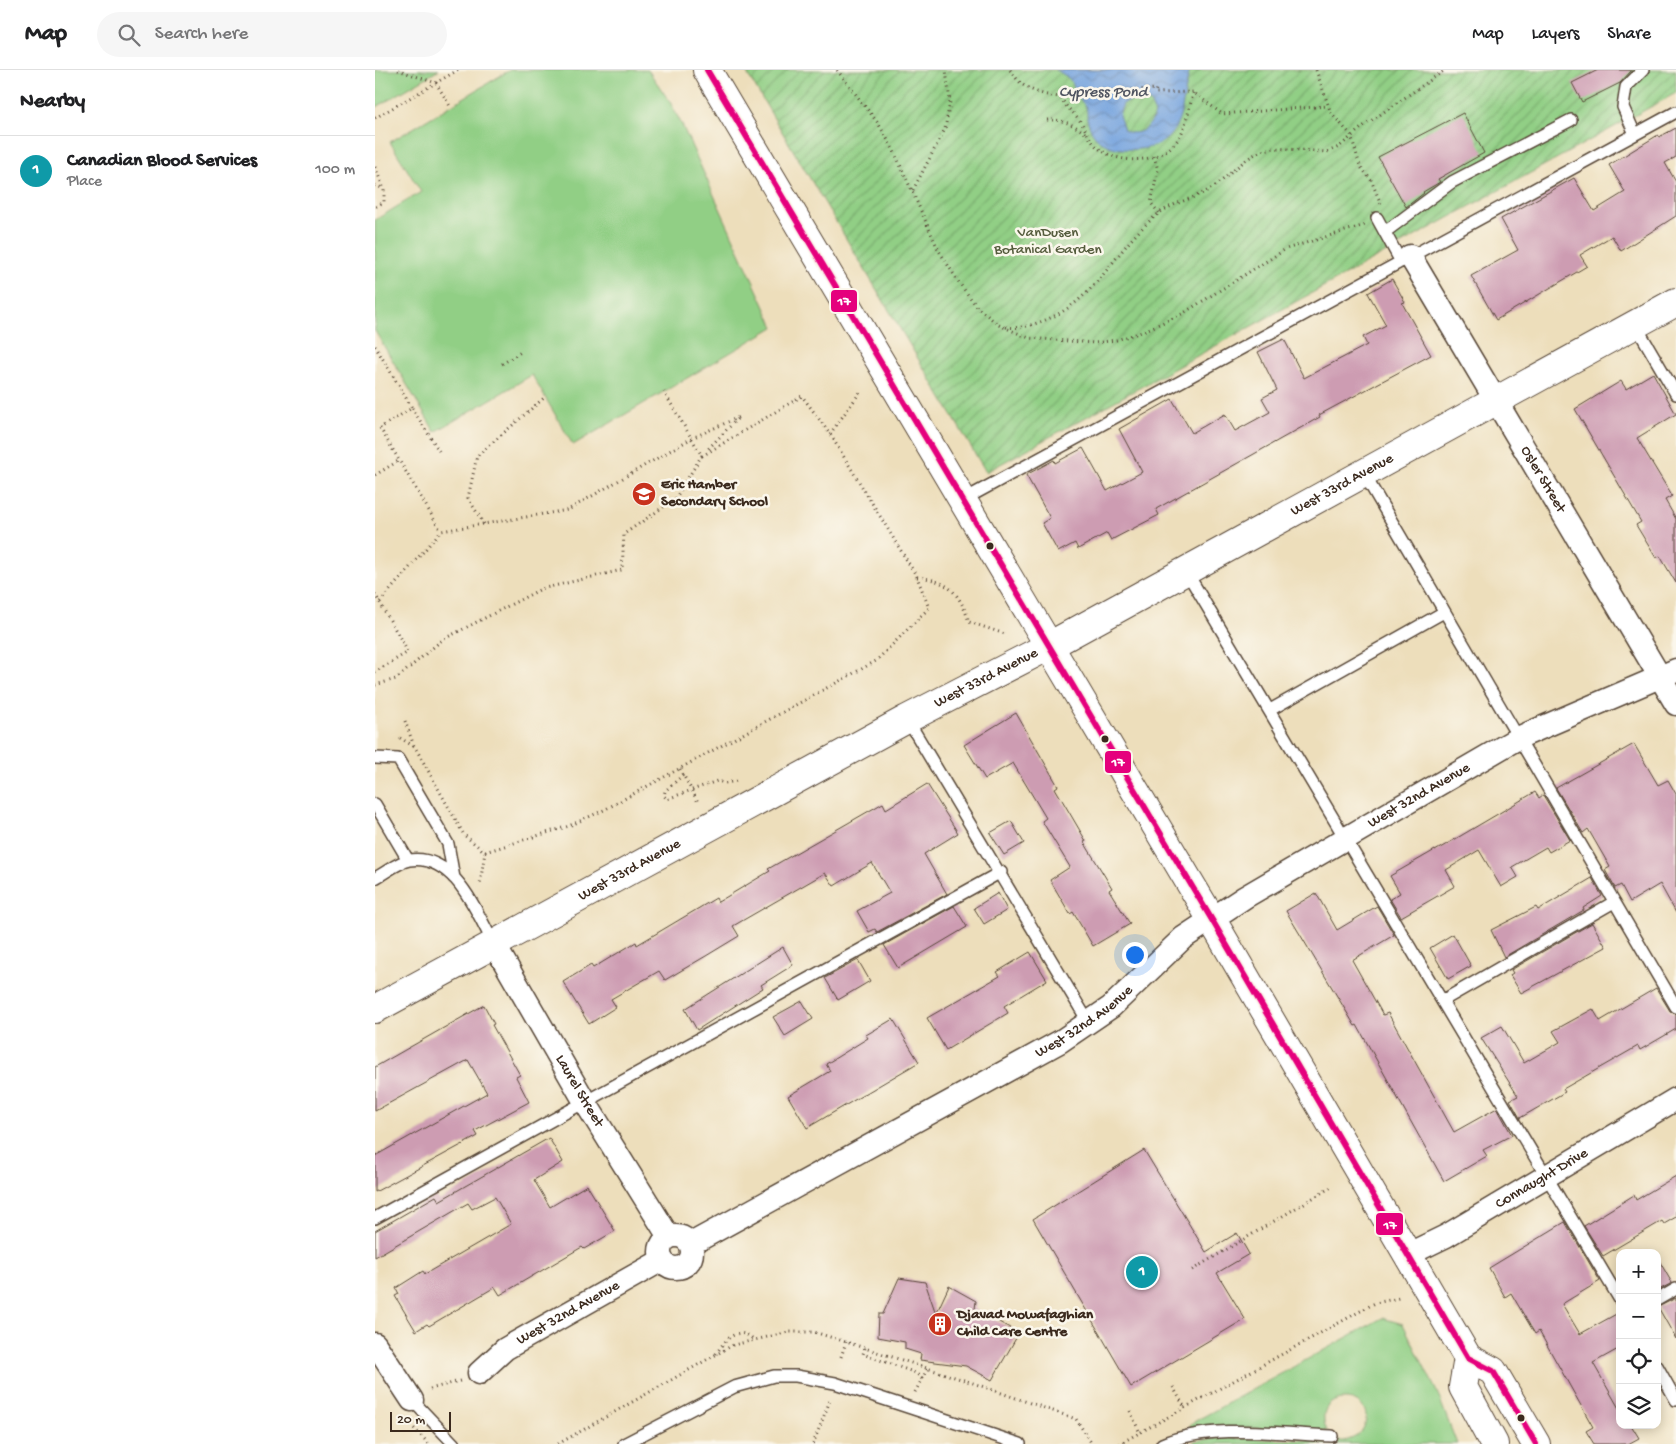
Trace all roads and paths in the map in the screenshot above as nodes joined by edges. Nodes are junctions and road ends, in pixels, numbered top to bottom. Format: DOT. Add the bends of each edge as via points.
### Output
graph roads {
  1 [pos="398,70"];
  2 [pos="458,70"];
  3 [pos="707,70"];
  4 [pos="837,70"];
  5 [pos="946,70"];
  6 [pos="1010,70"];
  7 [pos="1316,70"];
  8 [pos="1445,70"];
  9 [pos="1643,70"];
  10 [pos="436,84"];
  11 [pos="1194,92"];
  12 [pos="1061,97"];
  13 [pos="450,106"];
  14 [pos="1328,106"];
  15 [pos="1676,112"];
  16 [pos="375,118"];
  17 [pos="1047,120"];
  18 [pos="1571,120"];
  19 [pos="1635,134"];
  20 [pos="1088,135"];
  21 [pos="1351,136"];
  22 [pos="1154,156"];
  23 [pos="375,167"];
  24 [pos="375,185"];
  25 [pos="384,189"];
  26 [pos="913,190"];
  27 [pos="375,207"];
  28 [pos="1159,213"];
  29 [pos="1377,218"];
  30 [pos="1385,232"];
  31 [pos="1406,259"];
  32 [pos="1676,302"];
  33 [pos="1635,324"];
  34 [pos="999,325"];
  35 [pos="375,346"];
  36 [pos="521,352"];
  37 [pos="502,364"];
  38 [pos="861,391"];
  39 [pos="664,392"];
  40 [pos="1676,394"];
  41 [pos="545,397"];
  42 [pos="1497,401"];
  43 [pos="413,408"];
  44 [pos="830,434"];
  45 [pos="692,438"];
  46 [pos="439,451"];
  47 [pos="702,456"];
  48 [pos="400,460"];
  49 [pos="1364,474"];
  50 [pos="375,475"];
  51 [pos="961,501"];
  52 [pos="484,524"];
  53 [pos="441,531"];
  54 [pos="1186,571"];
  55 [pos="917,577"];
  56 [pos="375,594"];
  57 [pos="380,602"];
  58 [pos="1444,612"];
  59 [pos="1005,634"];
  60 [pos="1049,646"];
  61 [pos="375,672"];
  62 [pos="1668,673"];
  63 [pos="375,685"];
  64 [pos="1676,704"];
  65 [pos="1270,710"];
  66 [pos="907,719"];
  67 [pos="405,721"];
  68 [pos="1520,737"];
  69 [pos="415,747"];
  70 [pos="375,758"];
  71 [pos="680,769"];
  72 [pos="683,776"];
  73 [pos="737,781"];
  74 [pos="691,789"];
  75 [pos="698,802"];
  76 [pos="377,811"];
  77 [pos="1345,839"];
  78 [pos="485,852"];
  79 [pos="408,860"];
  80 [pos="1001,872"];
  81 [pos="375,878"];
  82 [pos="454,878"];
  83 [pos="1614,902"];
  84 [pos="1212,920"];
  85 [pos="494,944"];
  86 [pos="1442,1001"];
  87 [pos="1676,1007"];
  88 [pos="375,1009"];
  89 [pos="1089,1023"];
  90 [pos="1676,1099"];
  91 [pos="585,1102"];
  92 [pos="1545,1176"];
  93 [pos="1333,1186"];
  94 [pos="375,1218"];
  95 [pos="669,1237"];
  96 [pos="691,1244"];
  97 [pos="1407,1255"];
  98 [pos="662,1260"];
  99 [pos="1192,1270"];
  100 [pos="1676,1289"];
  101 [pos="1616,1294"];
  102 [pos="1399,1298"];
  103 [pos="1661,1298"];
  104 [pos="754,1340"];
  105 [pos="846,1342"];
  106 [pos="375,1344"];
  107 [pos="865,1348"];
  108 [pos="715,1354"];
  109 [pos="841,1357"];
  110 [pos="1468,1358"];
  111 [pos="928,1368"];
  112 [pos="479,1373"];
  113 [pos="1661,1373"];
  114 [pos="922,1379"];
  115 [pos="1173,1387"];
  116 [pos="832,1395"];
  117 [pos="912,1397"];
  118 [pos="1676,1400"];
  119 [pos="407,1408"];
  120 [pos="1185,1408"];
  121 [pos="1130,1411"];
  122 [pos="1141,1433"];
  123 [pos="1332,1436"];
  124 [pos="429,1444"];
  125 [pos="454,1444"];
  126 [pos="624,1444"];
  127 [pos="813,1444"];
  128 [pos="1020,1444"];
  129 [pos="1119,1444"];
  130 [pos="1162,1444"];
  131 [pos="1494,1444"];
  132 [pos="1535,1444"];
  1 -- 10 [label="path"];
  2 -- 10 [label="path"];
  3 -- 51 [label="main road"];
  4 -- 26 [label="path" via="878,124"];
  5 -- 26 [label="path" via="950,102 945,129"];
  6 -- 12 [label="path" via="1023,85"];
  7 -- 14 [label="path"];
  8 -- 21 [label="path"];
  9 -- 19 [label="lane" via="1626,87 1623,107"];
  10 -- 13 [label="path"];
  10 -- 16 [label="path"];
  11 -- 12 [label="path" via="1155,93 1156,89 1105,91 1105,96"];
  11 -- 14 [label="path" via="1222,114"];
  11 -- 22 [label="path" via="1175,143"];
  12 -- 20 [label="path"];
  14 -- 21 [label="path"];
  15 -- 19 [label="lane"];
  17 -- 20 [label="path" via="1070,124"];
  18 -- 30 [label="lane" via="1452,182"];
  19 -- 31 [label="lane"];
  20 -- 22 [label="path" via="1106,154 1136,159"];
  21 -- 28 [label="path" via="1327,152 1267,148 1250,157 1207,191"];
  21 -- 29 [label="path" via="1360,166 1381,200"];
  22 -- 28 [label="path" via="1158,170 1151,203"];
  23 -- 25 [label="path"];
  24 -- 25 [label="path"];
  25 -- 27 [label="path" via="385,202"];
  26 -- 34 [label="path" via="939,251 978,308"];
  28 -- 34 [label="path" via="1139,232 1099,282 1071,307 1034,324 1011,328"];
  29 -- 30 [label="lane"];
  29 -- 34 [label="path" via="1286,249 1181,314 1116,340 1095,343 1051,341 1029,338"];
  30 -- 31 [label="lane"];
  31 -- 42 [label="street, Osler Street"];
  31 -- 51 [label="lane"];
  32 -- 33 [label="main road, West 33rd Avenue"];
  33 -- 40 [label="lane"];
  33 -- 42 [label="main road, West 33rd Avenue"];
  35 -- 43 [label="path"];
  36 -- 37 [label="path"];
  38 -- 44 [label="path"];
  39 -- 45 [label="path"];
  41 -- 52 [label="path" via="477,456 468,498"];
  42 -- 49 [label="main road, West 33rd Avenue"];
  42 -- 62 [label="street, Osler Street"];
  43 -- 46 [label="path"];
  43 -- 48 [label="path" via="380,428"];
  44 -- 47 [label="path" via="801,396"];
  44 -- 55 [label="path"];
  45 -- 47 [label="path"];
  45 -- 47 [label="path" via="739,417"];
  45 -- 52 [label="path" via="569,510"];
  47 -- 63 [label="path" via="675,499 625,534 622,570 541,589 442,640 396,679"];
  48 -- 50 [label="path"];
  48 -- 53 [label="path"];
  49 -- 54 [label="main road, West 33rd Avenue"];
  49 -- 58 [label="lane"];
  51 -- 60 [label="main road"];
  52 -- 53 [label="path"];
  53 -- 57 [label="path"];
  54 -- 60 [label="main road, West 33rd Avenue"];
  54 -- 65 [label="lane"];
  55 -- 59 [label="path" via="947,584 963,604 969,622"];
  55 -- 71 [label="path" via="929,608 877,661"];
  56 -- 57 [label="path"];
  57 -- 61 [label="path" via="408,652"];
  58 -- 65 [label="lane"];
  58 -- 68 [label="lane"];
  60 -- 66 [label="main road, West 33rd Avenue"];
  60 -- 84 [label="main road"];
  62 -- 64 [label="street, Osler Street"];
  62 -- 68 [label="street, West 32nd Avenue"];
  65 -- 77 [label="lane"];
  66 -- 80 [label="lane"];
  66 -- 85 [label="main road, West 33rd Avenue"];
  67 -- 69 [label="path"];
  68 -- 77 [label="street, West 32nd Avenue"];
  68 -- 83 [label="lane"];
  70 -- 82 [label="lane" via="398,759 448,844"];
  71 -- 72 [label="path"];
  71 -- 78 [label="path" via="569,826"];
  72 -- 74 [label="path"];
  72 -- 74 [label="path" via="664,796 667,799"];
  73 -- 74 [label="path" via="725,783 717,780"];
  74 -- 75 [label="path"];
  76 -- 79 [label="lane"];
  77 -- 84 [label="street, West 32nd Avenue"];
  77 -- 86 [label="lane"];
  79 -- 81 [label="lane"];
  79 -- 82 [label="lane" via="431,861"];
  80 -- 89 [label="lane"];
  80 -- 91 [label="lane"];
  82 -- 85 [label="lane" via="464,889"];
  83 -- 86 [label="lane"];
  83 -- 87 [label="lane"];
  84 -- 89 [label="street, West 32nd Avenue" via="1183,938 1132,989"];
  84 -- 97 [label="main road"];
  85 -- 88 [label="main road, West 33rd Avenue"];
  85 -- 91 [label="street, Laurel Street"];
  86 -- 92 [label="lane"];
  89 -- 96 [label="street, West 32nd Avenue"];
  90 -- 92 [label="street, Connaught Drive"];
  91 -- 94 [label="lane"];
  91 -- 95 [label="street, Laurel Street"];
  92 -- 97 [label="street, Connaught Drive" via="1446,1236"];
  92 -- 101 [label="lane"];
  93 -- 99 [label="path"];
  95 -- 96 [label="street" via="679,1236"];
  95 -- 98 [label="street" via="660,1250"];
  96 -- 98 [label="street" via="692,1256 686,1265 675,1268"];
  97 -- 110 [label="main road"];
  98 -- 112 [label="street, West 32nd Avenue" via="505,1348"];
  100 -- 103 [label="lane"];
  102 -- 120 [label="path" via="1375,1302"];
  104 -- 108 [label="path" via="741,1333 732,1335"];
  105 -- 109 [label="path"];
  106 -- 119 [label="street"];
  107 -- 114 [label="path" via="863,1354 916,1373"];
  110 -- 131 [label="main road" via="1463,1387"];
  110 -- 132 [label="main road" via="1493,1371"];
  111 -- 114 [label="path"];
  112 -- 119 [label="path" via="431,1389"];
  113 -- 118 [label="lane"];
  114 -- 117 [label="path"];
  115 -- 120 [label="path"];
  116 -- 127 [label="path"];
  119 -- 124 [label="path"];
  119 -- 125 [label="lane"];
  120 -- 122 [label="path"];
  121 -- 122 [label="path"];
  122 -- 129 [label="path"];
  123 -- 130 [label="lane" via="1237,1432 1192,1436"];
  126 -- 128 [label="lane" via="734,1387 773,1376 796,1376 835,1383"];
}
